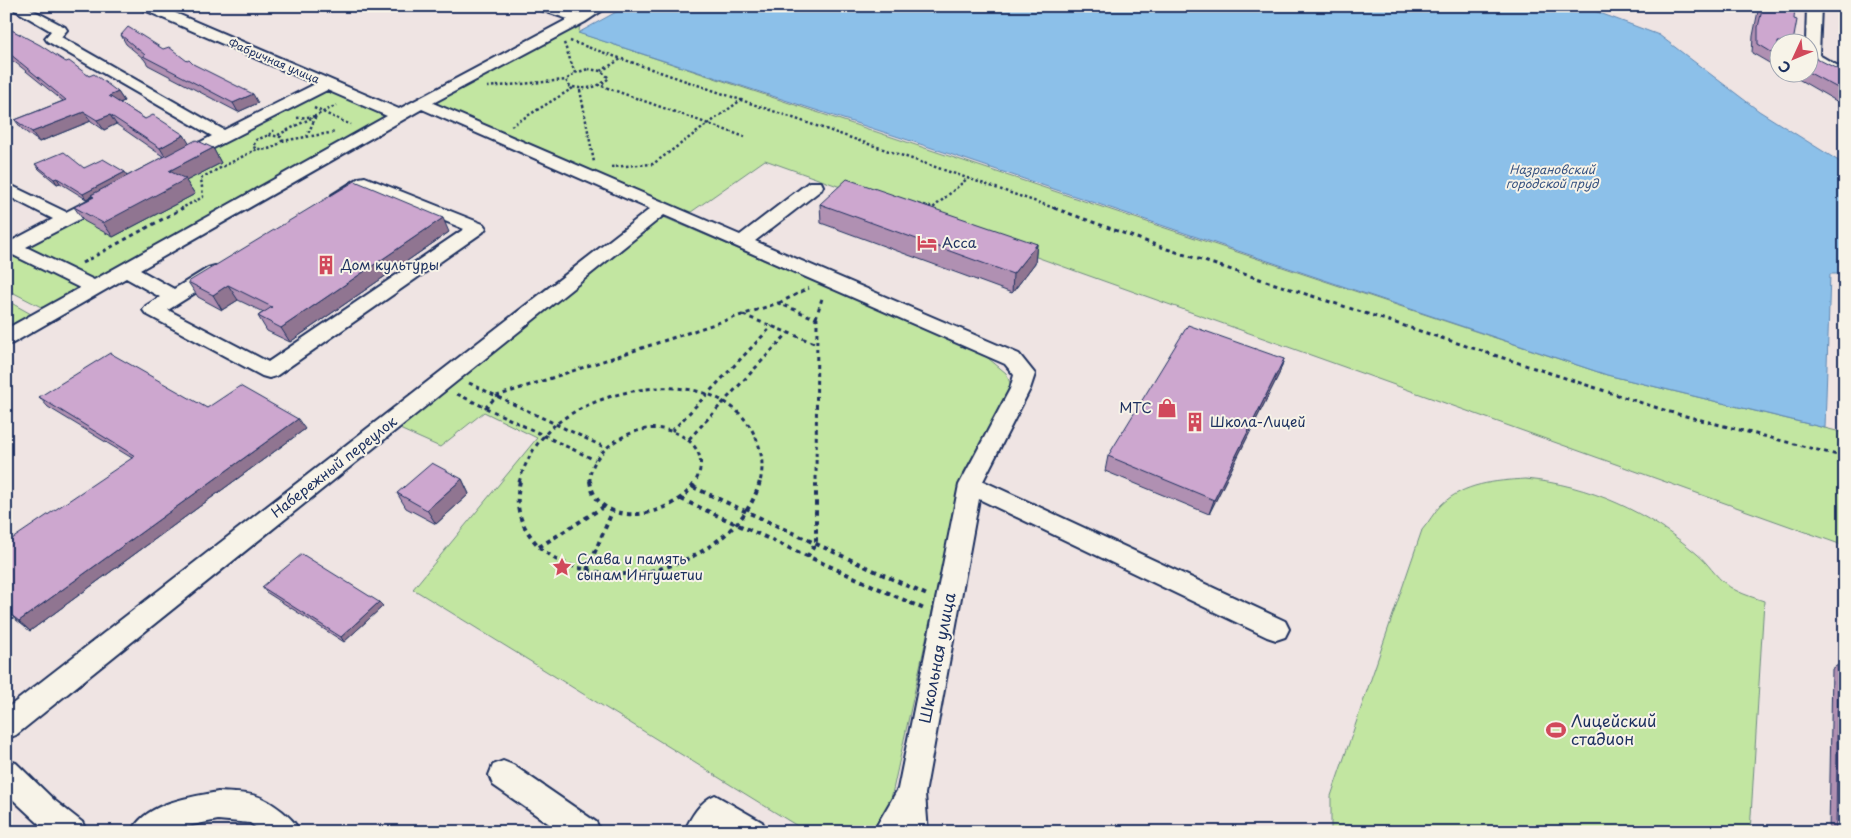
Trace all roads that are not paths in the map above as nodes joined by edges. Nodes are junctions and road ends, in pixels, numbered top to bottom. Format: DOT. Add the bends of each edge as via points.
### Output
graph roads {
  1 [pos="14,6"];
  2 [pos="147,6"];
  3 [pos="543,6"];
  4 [pos="603,6"];
  5 [pos="1814,6"];
  6 [pos="580,19"];
  7 [pos="1845,76"];
  8 [pos="326,84"];
  9 [pos="422,104"];
  10 [pos="401,116"];
  11 [pos="223,136"];
  12 [pos="165,167"];
  13 [pos="815,186"];
  14 [pos="6,188"];
  15 [pos="116,193"];
  16 [pos="323,207"];
  17 [pos="662,208"];
  18 [pos="66,219"];
  19 [pos="742,242"];
  20 [pos="9,249"];
  21 [pos="232,262"];
  22 [pos="125,269"];
  23 [pos="94,287"];
  24 [pos="174,297"];
  25 [pos="6,338"];
  26 [pos="970,485"];
  27 [pos="1276,629"];
  28 [pos="6,726"];
  29 [pos="6,774"];
  30 [pos="503,775"];
  31 [pos="912,794"];
  32 [pos="72,832"];
  33 [pos="147,832"];
  34 [pos="285,832"];
  35 [pos="586,832"];
  36 [pos="698,832"];
  37 [pos="752,832"];
  38 [pos="888,832"];
  39 [pos="913,832"];
  1 -- 11 [label="street" via="60,30 52,38"];
  2 -- 8 [label="street, Фабричная улица"];
  3 -- 6 [label="street"];
  4 -- 6 [label="street"];
  5 -- 7 [label="street" via="1812,57"];
  6 -- 9 [label="street"];
  8 -- 10 [label="street, Фабричная улица"];
  8 -- 11 [label="street"];
  9 -- 10 [label="street"];
  9 -- 17 [label="street"];
  10 -- 22 [label="street" via="354,133"];
  11 -- 12 [label="street"];
  13 -- 19 [label="street"];
  14 -- 18 [label="street"];
  15 -- 18 [label="street"];
  16 -- 24 [label="street" via="365,182 477,228 269,371 153,310"];
  17 -- 19 [label="street"];
  17 -- 28 [label="street, Набережный переулок"];
  18 -- 20 [label="street"];
  19 -- 26 [label="street, Школьная улица" via="1012,359 1025,374"];
  20 -- 23 [label="street"];
  21 -- 24 [label="street"];
  22 -- 23 [label="street"];
  22 -- 24 [label="street"];
  23 -- 25 [label="street"];
  26 -- 27 [label="street"];
  26 -- 31 [label="street, Школьная улица"];
  29 -- 32 [label="street"];
  30 -- 35 [label="street"];
  31 -- 38 [label="street"];
  31 -- 39 [label="street, Школьная улица"];
  33 -- 34 [label="street" via="177,814 218,806 256,809"];
  36 -- 37 [label="street" via="716,809"];
}
